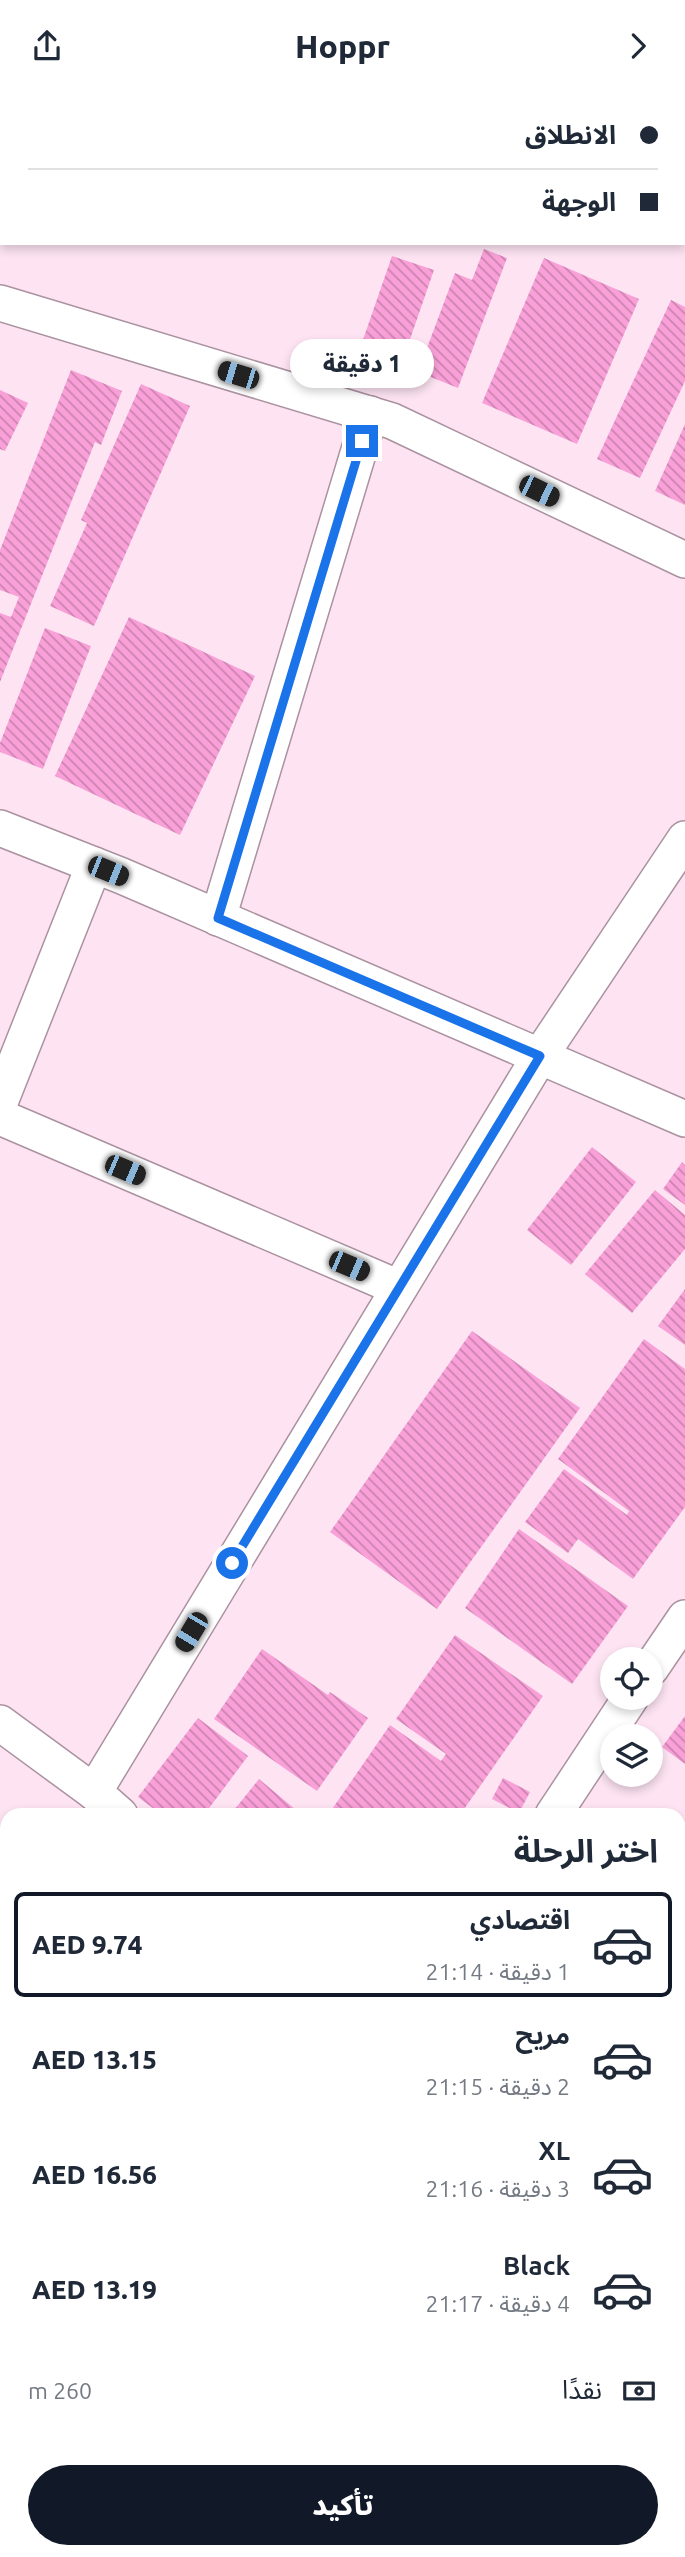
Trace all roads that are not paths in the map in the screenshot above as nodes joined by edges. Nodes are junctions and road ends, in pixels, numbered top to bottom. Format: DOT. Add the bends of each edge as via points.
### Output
graph roads {
  1 [pos="0,303"];
  2 [pos="370,414"];
  3 [pos="685,561"];
  4 [pos="0,828"];
  5 [pos="685,839"];
  6 [pos="94,865"];
  7 [pos="218,918"];
  8 [pos="540,1056"];
  9 [pos="0,1102"];
  10 [pos="0,1117"];
  11 [pos="685,1119"];
  12 [pos="399,1288"];
  13 [pos="685,1618"];
  14 [pos="663,1650"];
  15 [pos="622,1710"];
  16 [pos="0,1723"];
  17 [pos="93,1792"];
  18 [pos="112,1808"];
  19 [pos="557,1808"];
  1 -- 2 [label="street"];
  2 -- 3 [label="street"];
  2 -- 7 [label="street"];
  4 -- 6 [label="street"];
  5 -- 8 [label="street"];
  6 -- 7 [label="street"];
  6 -- 9 [label="street"];
  7 -- 8 [label="street"];
  8 -- 11 [label="street"];
  8 -- 12 [label="street"];
  10 -- 12 [label="street"];
  12 -- 17 [label="street"];
  13 -- 14 [label="street"];
  15 -- 19 [label="street"];
  16 -- 17 [label="street"];
  17 -- 18 [label="street"];
}
